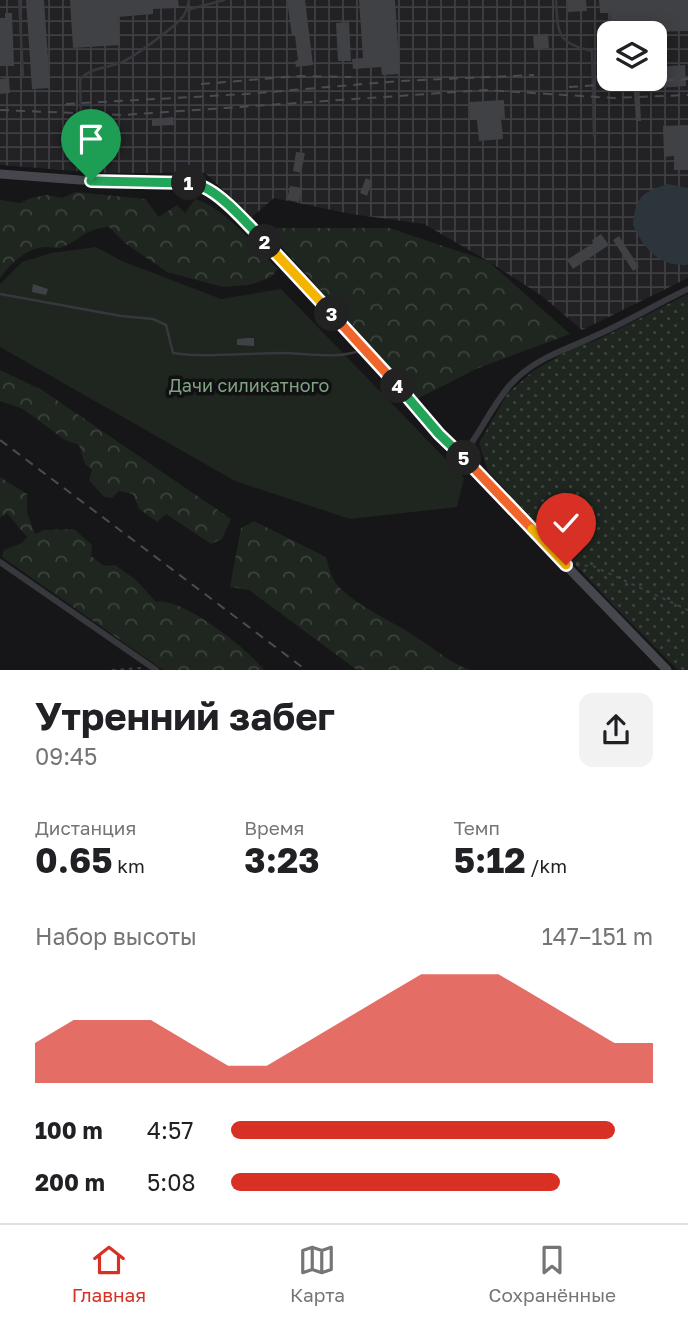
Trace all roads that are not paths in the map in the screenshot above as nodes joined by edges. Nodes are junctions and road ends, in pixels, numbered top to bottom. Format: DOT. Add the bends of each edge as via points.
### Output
graph roads {
  1 [pos="19,0"];
  2 [pos="189,0"];
  3 [pos="224,0"];
  4 [pos="556,0"];
  5 [pos="187,10"];
  6 [pos="23,75"];
  7 [pos="594,136"];
  8 [pos="0,174"];
  9 [pos="91,181"];
  10 [pos="688,289"];
  11 [pos="0,294"];
  12 [pos="365,349"];
  13 [pos="462,456"];
  14 [pos="0,562"];
  15 [pos="156,670"];
  16 [pos="667,670"];
  1 -- 6 [label="lane"];
  2 -- 5 [label="lane"];
  3 -- 5 [label="lane"];
  4 -- 7 [label="lane" via="558,32 572,47 592,51"];
  5 -- 9 [label="lane" via="123,62 88,71 80,79 81,114 93,147"];
  8 -- 9 [label="street"];
  9 -- 12 [label="street" via="195,183 218,195"];
  10 -- 13 [label="street" via="534,363 510,385"];
  11 -- 12 [label="lane" via="153,319 166,325 173,353 346,356"];
  12 -- 13 [label="street"];
  13 -- 16 [label="street"];
  14 -- 15 [label="street"];
}
